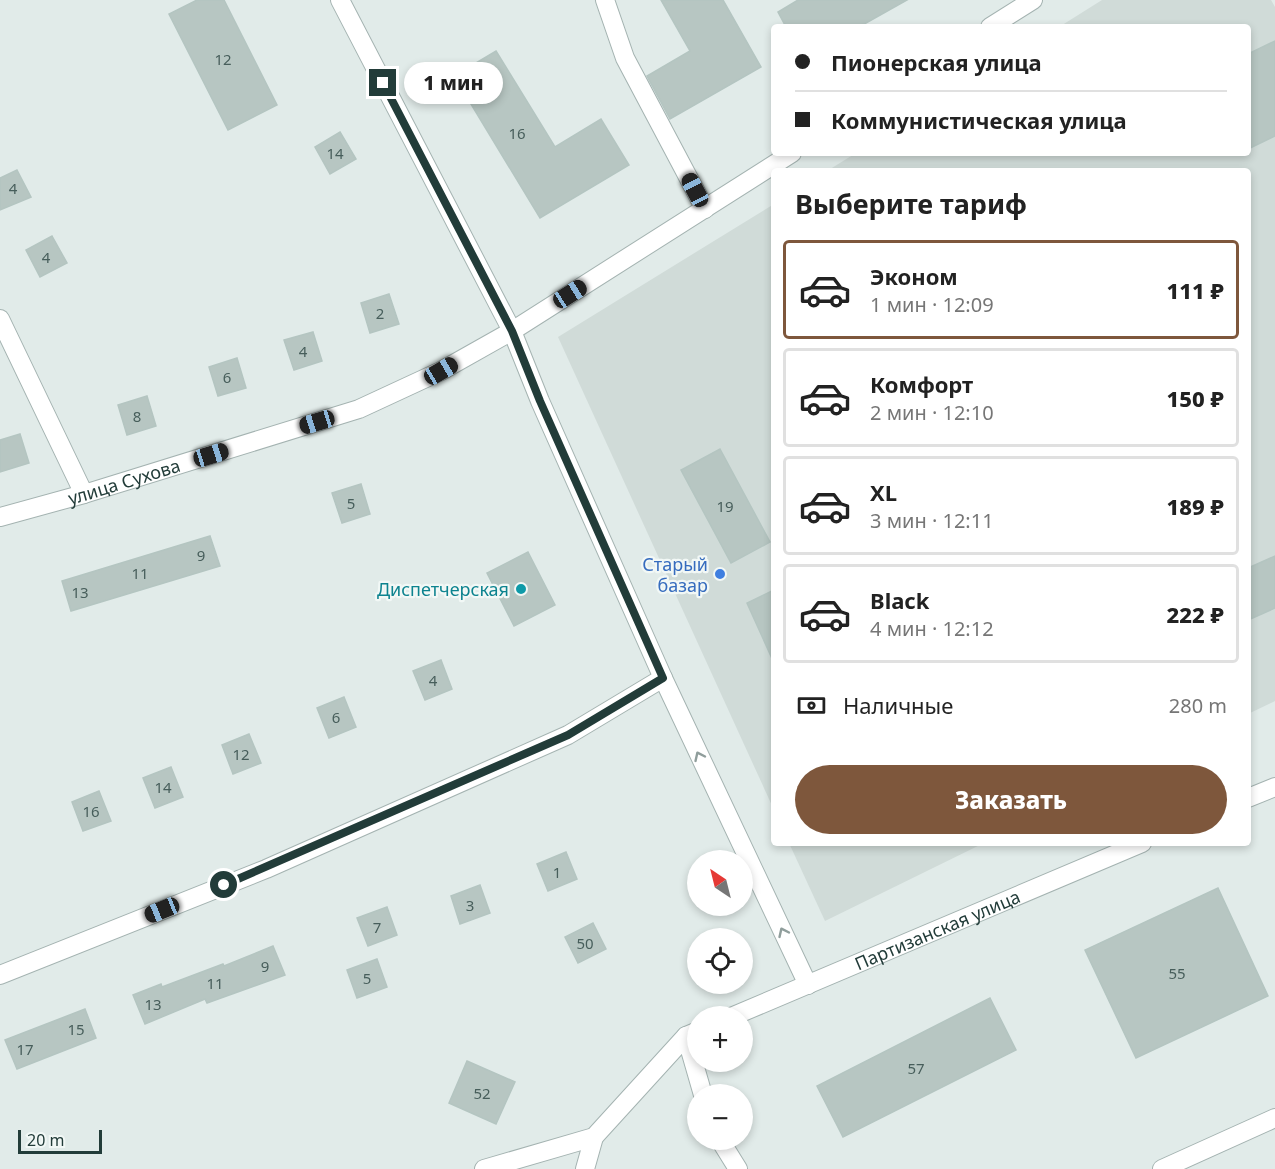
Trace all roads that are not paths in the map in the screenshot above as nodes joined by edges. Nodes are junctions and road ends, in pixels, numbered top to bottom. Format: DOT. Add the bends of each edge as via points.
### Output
graph roads {
  1 [pos="340,0"];
  2 [pos="605,0"];
  3 [pos="1033,0"];
  4 [pos="995,24"];
  5 [pos="787,156"];
  6 [pos="705,209"];
  7 [pos="0,319"];
  8 [pos="512,331"];
  9 [pos="84,494"];
  10 [pos="0,517"];
  11 [pos="663,678"];
  12 [pos="1275,787"];
  13 [pos="1251,797"];
  14 [pos="1135,846"];
  15 [pos="0,975"];
  16 [pos="808,985"];
  17 [pos="753,1008"];
  18 [pos="687,1039"];
  19 [pos="1275,1118"];
  20 [pos="594,1137"];
  21 [pos="726,1150"];
  22 [pos="484,1169"];
  23 [pos="585,1169"];
  24 [pos="738,1169"];
  25 [pos="1162,1169"];
  1 -- 8 [label="street"];
  2 -- 6 [label="street" via="625,58"];
  3 -- 4 [label="street"];
  5 -- 6 [label="street, улица Сухова"];
  6 -- 8 [label="street, улица Сухова"];
  7 -- 9 [label="street"];
  8 -- 9 [label="street, улица Сухова" via="441,371 359,409"];
  8 -- 11 [label="street"];
  9 -- 10 [label="street, улица Сухова"];
  11 -- 15 [label="street" via="568,735 266,869"];
  16 -- 11 [label="street, one-way"];
  12 -- 13 [label="street"];
  14 -- 16 [label="street, Партизанская улица"];
  16 -- 17 [label="street, Партизанская улица"];
  18 -- 20 [label="street"];
  19 -- 25 [label="street"];
  20 -- 22 [label="street"];
  20 -- 23 [label="street"];
  21 -- 24 [label="street"];
}
